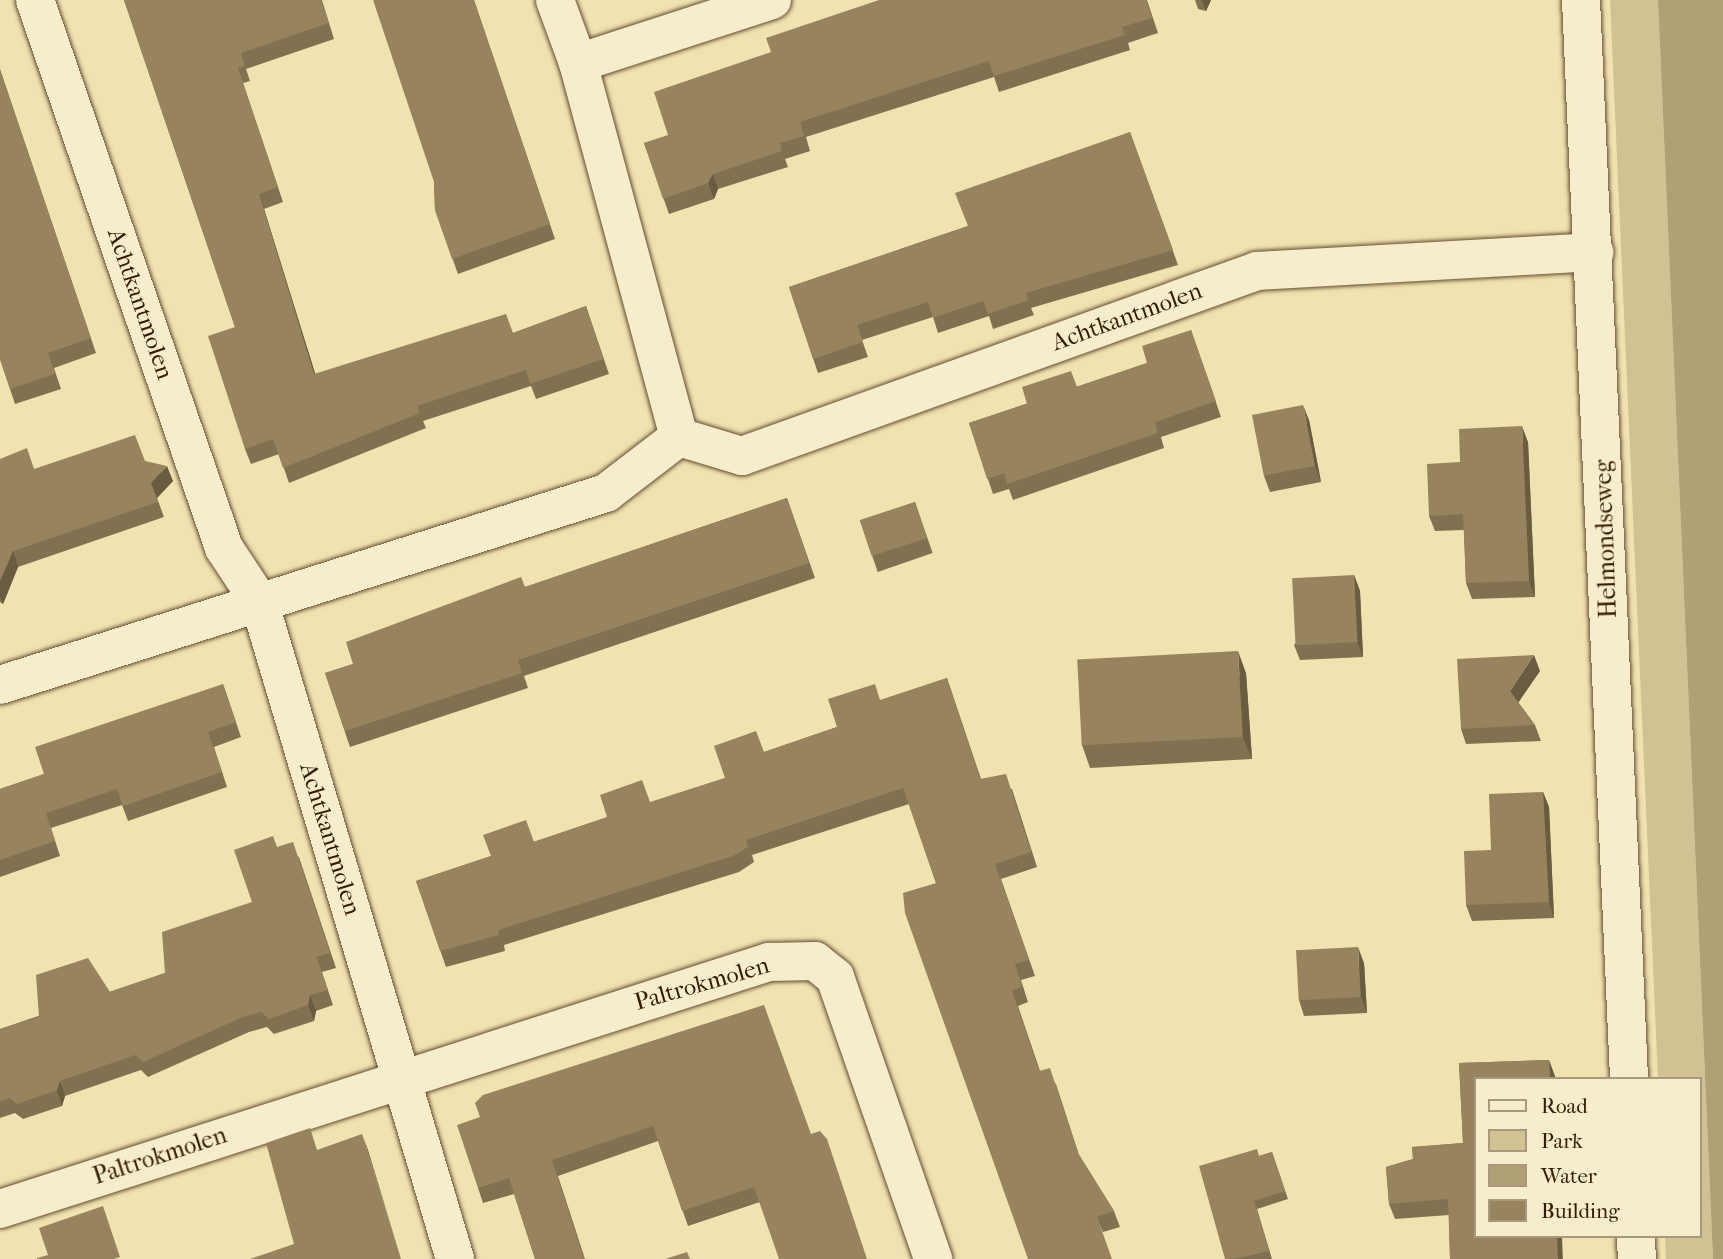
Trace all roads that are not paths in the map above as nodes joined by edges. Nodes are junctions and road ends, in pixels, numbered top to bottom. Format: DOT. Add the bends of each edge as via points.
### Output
graph roads {
  1 [pos="35,0"];
  2 [pos="555,0"];
  3 [pos="772,0"];
  4 [pos="1581,0"];
  5 [pos="578,63"];
  6 [pos="1594,252"];
  7 [pos="679,437"];
  8 [pos="259,601"];
  9 [pos="0,685"];
  10 [pos="401,1076"];
  11 [pos="1629,1077"];
  12 [pos="0,1209"];
  13 [pos="1636,1238"];
  14 [pos="455,1259"];
  15 [pos="933,1259"];
  16 [pos="1637,1259"];
  1 -- 8 [label="street, Achtkantmolen" via="224,548"];
  2 -- 5 [label="street"];
  3 -- 5 [label="street"];
  4 -- 6 [label="street, Helmondseweg"];
  5 -- 7 [label="street"];
  6 -- 7 [label="street, Achtkantmolen" via="1257,271 742,456"];
  6 -- 11 [label="street, Helmondseweg"];
  7 -- 8 [label="street" via="606,493"];
  8 -- 9 [label="street"];
  8 -- 10 [label="street, Achtkantmolen"];
  10 -- 12 [label="street, Paltrokmolen"];
  10 -- 14 [label="street"];
  10 -- 15 [label="street, Paltrokmolen" via="769,962 815,961 835,977"];
  13 -- 16 [label="street"];
}
